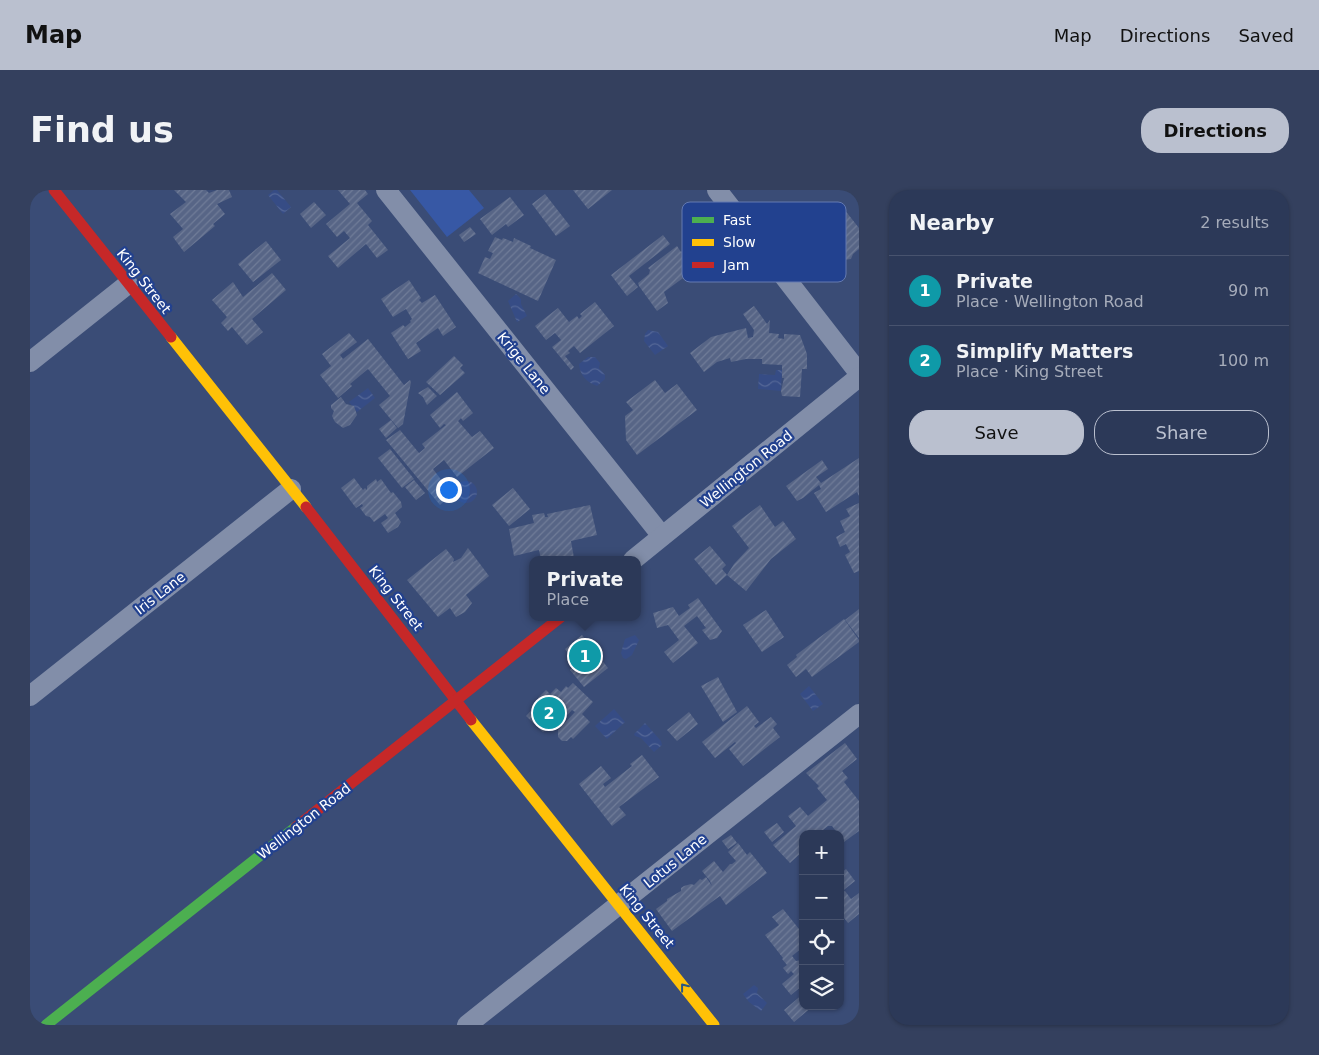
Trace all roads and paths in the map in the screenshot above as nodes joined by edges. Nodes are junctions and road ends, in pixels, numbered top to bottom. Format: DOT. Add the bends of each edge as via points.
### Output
graph roads {
  1 [pos="54,190"];
  2 [pos="386,190"];
  3 [pos="717,190"];
  4 [pos="726,202"];
  5 [pos="788,282"];
  6 [pos="128,284"];
  7 [pos="30,362"];
  8 [pos="859,373"];
  9 [pos="859,378"];
  10 [pos="291,489"];
  11 [pos="662,536"];
  12 [pos="638,556"];
  13 [pos="556,621"];
  14 [pos="30,696"];
  15 [pos="456,701"];
  16 [pos="859,714"];
  17 [pos="619,906"];
  18 [pos="46,1025"];
  19 [pos="468,1025"];
  20 [pos="714,1025"];
  1 -- 6 [label="street, King Street"];
  2 -- 11 [label="street, Krige Lane"];
  3 -- 4 [label="street"];
  5 -- 8 [label="street"];
  6 -- 7 [label="street"];
  6 -- 10 [label="street, King Street"];
  9 -- 11 [label="street, Wellington Road"];
  10 -- 14 [label="street, Iris Lane"];
  10 -- 15 [label="street, King Street"];
  11 -- 12 [label="street, Wellington Road"];
  13 -- 15 [label="street, Wellington Road"];
  15 -- 17 [label="street, King Street"];
  15 -- 18 [label="street, Wellington Road"];
  16 -- 17 [label="street, Lotus Lane"];
  17 -- 19 [label="street, Lotus Lane"];
  20 -- 17 [label="street, King Street, one-way"];
}
